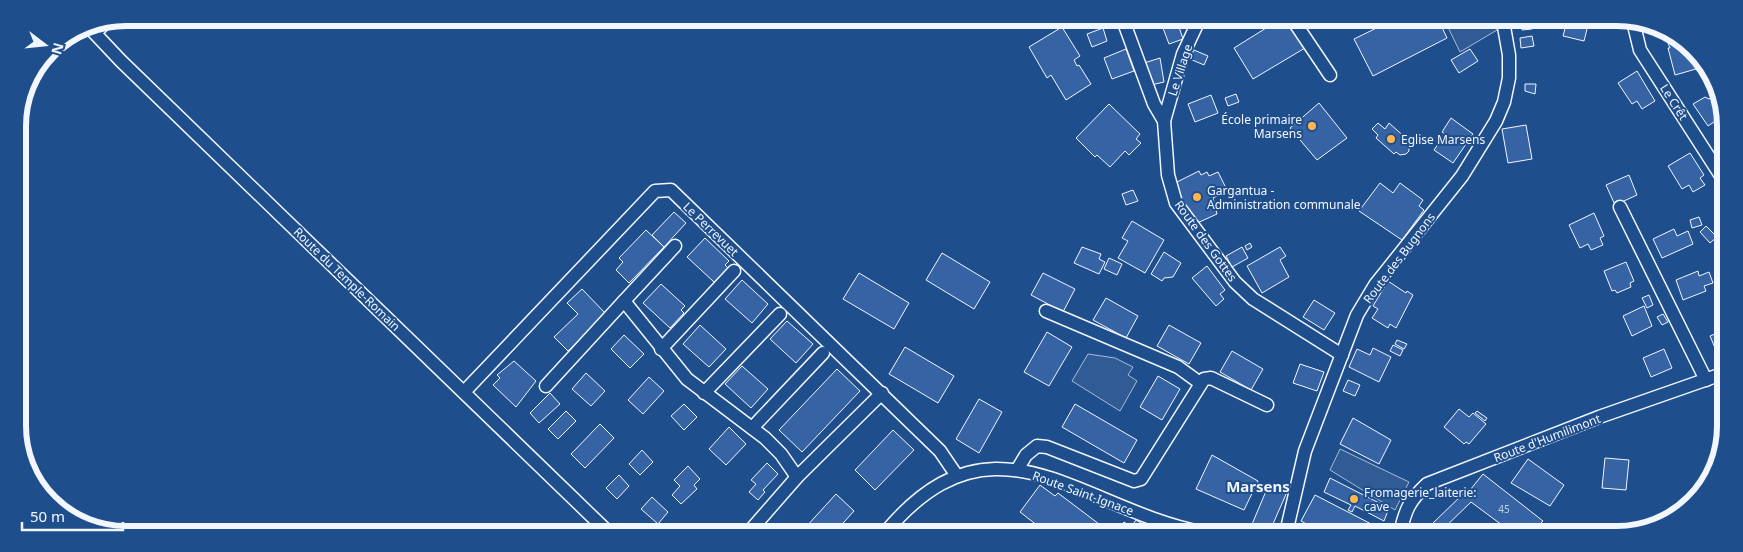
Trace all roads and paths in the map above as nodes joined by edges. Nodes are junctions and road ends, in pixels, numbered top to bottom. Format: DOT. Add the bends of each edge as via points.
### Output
graph roads {
  1 [pos="1124,26"];
  2 [pos="1196,26"];
  3 [pos="1297,26"];
  4 [pos="1504,26"];
  5 [pos="1635,28"];
  6 [pos="94,32"];
  7 [pos="1330,75"];
  8 [pos="1164,122"];
  9 [pos="1717,170"];
  10 [pos="1620,207"];
  11 [pos="675,246"];
  12 [pos="734,271"];
  13 [pos="624,301"];
  14 [pos="1046,311"];
  15 [pos="780,314"];
  16 [pos="661,349"];
  17 [pos="823,353"];
  18 [pos="1342,355"];
  19 [pos="1717,376"];
  20 [pos="1706,380"];
  21 [pos="1200,383"];
  22 [pos="546,386"];
  23 [pos="464,392"];
  24 [pos="704,393"];
  25 [pos="882,393"];
  26 [pos="1267,405"];
  27 [pos="752,428"];
  28 [pos="1017,470"];
  29 [pos="957,476"];
  30 [pos="797,477"];
  31 [pos="602,526"];
  32 [pos="755,526"];
  33 [pos="891,526"];
  34 [pos="1176,526"];
  35 [pos="1288,526"];
  36 [pos="1402,526"];
  1 -- 8 [label="street, Route des Gottes"];
  2 -- 8 [label="street, Le Village" via="1183,54"];
  3 -- 7 [label="street"];
  4 -- 18 [label="street, Route des Bugnons" via="1509,78 1496,121 1462,176 1376,285 1357,315"];
  5 -- 9 [label="street, Le Crêt" via="1640,50"];
  6 -- 23 [label="street, Route du Temple-Romain"];
  8 -- 18 [label="street, Route des Gottes" via="1168,175 1176,203 1235,282 1271,312"];
  10 -- 20 [label="street"];
  11 -- 13 [label="street"];
  12 -- 16 [label="street"];
  13 -- 16 [label="street"];
  13 -- 22 [label="street"];
  14 -- 21 [label="street" via="1178,367"];
  15 -- 24 [label="street"];
  16 -- 24 [label="street"];
  17 -- 27 [label="street"];
  18 -- 35 [label="street, Route des Bugnons" via="1305,451"];
  19 -- 20 [label="street, Route d'Humilimont"];
  20 -- 36 [label="street, Route d'Humilimont" via="1599,417 1427,484 1406,509"];
  21 -- 26 [label="street" via="1211,378"];
  21 -- 28 [label="street, Route Saint-Ignace" via="1141,479 1134,481 1037,446 1026,455"];
  23 -- 25 [label="street, Le Perrevuet" via="655,191 671,190"];
  23 -- 31 [label="street, Route du Temple-Romain"];
  24 -- 27 [label="street"];
  25 -- 29 [label="street, Le Perrevuet" via="940,451"];
  25 -- 30 [label="street"];
  27 -- 30 [label="street" via="781,454"];
  28 -- 29 [label="street, Route Saint-Ignace" via="996,468"];
  28 -- 34 [label="street, Route Saint-Ignace" via="1043,476"];
  29 -- 33 [label="street, Route Saint-Ignace" via="936,485 917,499"];
  30 -- 32 [label="street"];
}
